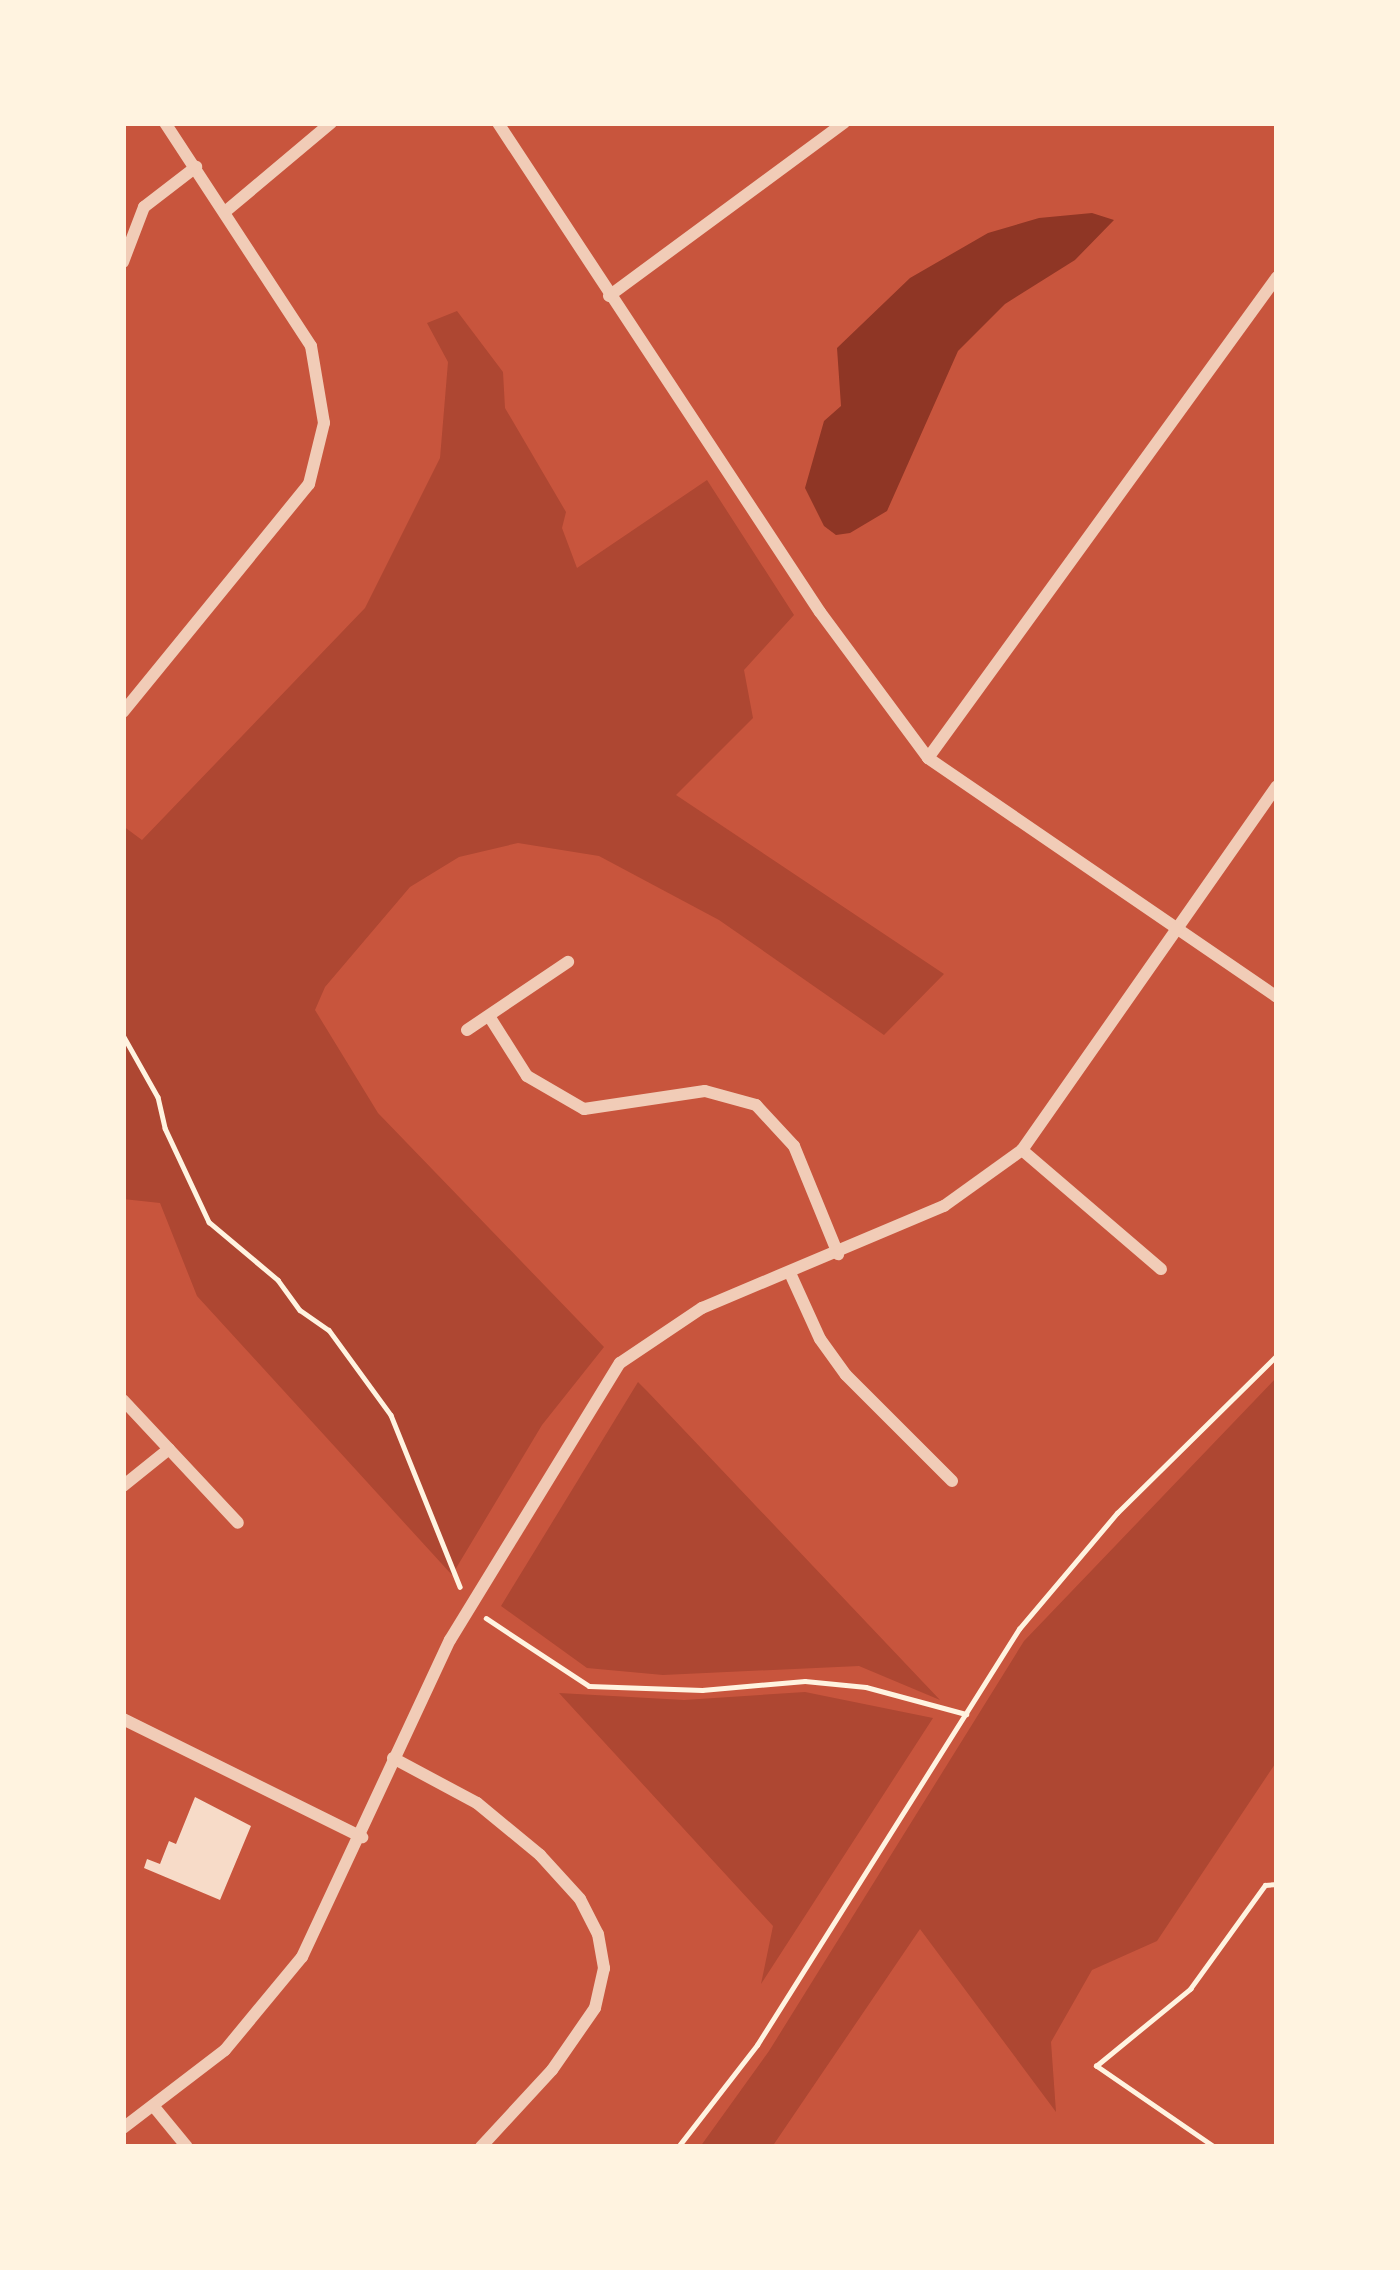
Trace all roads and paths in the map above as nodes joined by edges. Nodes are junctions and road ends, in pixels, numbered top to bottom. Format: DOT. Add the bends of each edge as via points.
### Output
graph roads {
  1 [pos="165,123"];
  2 [pos="331,123"];
  3 [pos="498,123"];
  4 [pos="844,123"];
  5 [pos="196,167"];
  6 [pos="226,211"];
  7 [pos="123,262"];
  8 [pos="1277,277"];
  9 [pos="609,296"];
  10 [pos="123,712"];
  11 [pos="928,758"];
  12 [pos="1277,786"];
  13 [pos="1176,930"];
  14 [pos="568,962"];
  15 [pos="1277,997"];
  16 [pos="489,1016"];
  17 [pos="467,1030"];
  18 [pos="123,1035"];
  19 [pos="1022,1150"];
  20 [pos="838,1254"];
  21 [pos="1161,1269"];
  22 [pos="790,1274"];
  23 [pos="1277,1355"];
  24 [pos="123,1400"];
  25 [pos="169,1449"];
  26 [pos="952,1481"];
  27 [pos="123,1486"];
  28 [pos="238,1522"];
  29 [pos="469,1606"];
  30 [pos="966,1714"];
  31 [pos="123,1720"];
  32 [pos="393,1758"];
  33 [pos="362,1837"];
  34 [pos="1277,1884"];
  35 [pos="155,2108"];
  36 [pos="123,2128"];
  37 [pos="187,2147"];
  38 [pos="481,2147"];
  39 [pos="678,2147"];
  40 [pos="1214,2147"];
  1 -- 5 [label="street"];
  2 -- 6 [label="street"];
  3 -- 9 [label="street"];
  4 -- 9 [label="street"];
  5 -- 6 [label="street"];
  5 -- 7 [label="street" via="144,207"];
  6 -- 10 [label="street" via="311,346 324,423 309,484"];
  8 -- 11 [label="street"];
  9 -- 11 [label="street"];
  11 -- 13 [label="street"];
  12 -- 13 [label="street"];
  13 -- 15 [label="street"];
  13 -- 19 [label="street"];
  14 -- 16 [label="street"];
  16 -- 17 [label="street"];
  16 -- 20 [label="street" via="527,1076 584,1109 705,1090 756,1105 794,1146"];
  18 -- 29 [label="path" via="209,1222 328,1330 391,1415"];
  19 -- 20 [label="street" via="944,1206"];
  19 -- 21 [label="street"];
  20 -- 22 [label="street"];
  22 -- 26 [label="street" via="846,1375"];
  22 -- 29 [label="street" via="702,1308 620,1363"];
  23 -- 30 [label="path" via="1117,1513 1019,1629"];
  24 -- 25 [label="street"];
  25 -- 27 [label="street"];
  25 -- 28 [label="street"];
  29 -- 30 [label="path" via="589,1686 702,1690 805,1682 866,1687"];
  29 -- 32 [label="street"];
  30 -- 39 [label="path" via="757,2044"];
  31 -- 33 [label="street"];
  32 -- 33 [label="street"];
  32 -- 38 [label="street" via="477,1803 540,1855 580,1899 598,1934 604,1968 595,2008 553,2070"];
  33 -- 35 [label="street" via="280,1988 225,2050"];
  34 -- 40 [label="path" via="1265,1885 1190,1989 1096,2066"];
  35 -- 36 [label="street"];
  35 -- 37 [label="street"];
}
